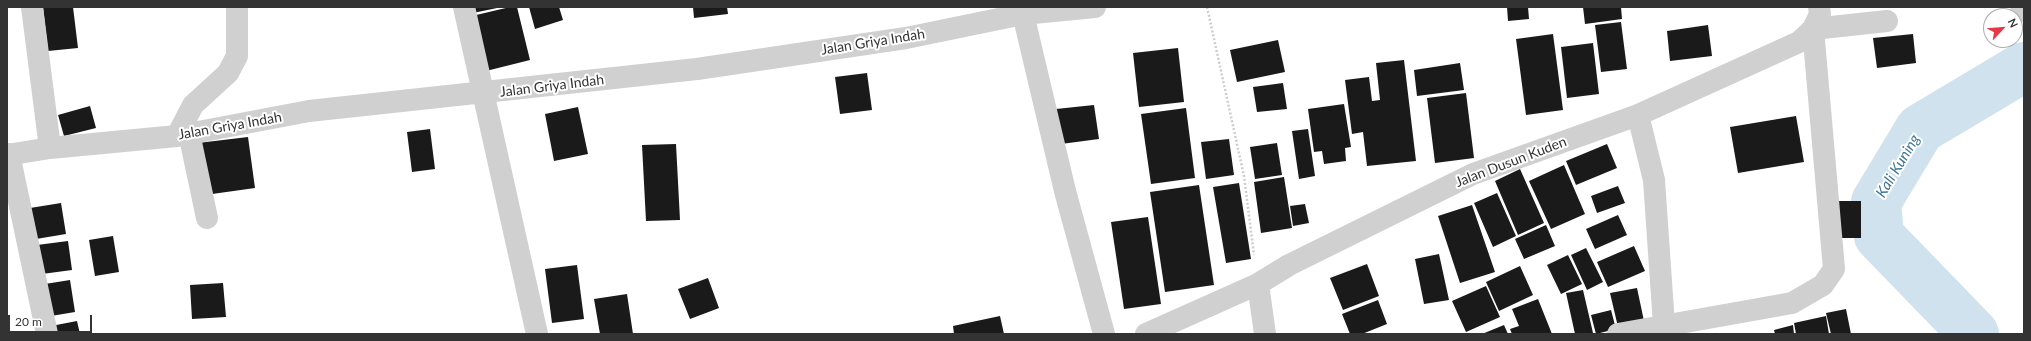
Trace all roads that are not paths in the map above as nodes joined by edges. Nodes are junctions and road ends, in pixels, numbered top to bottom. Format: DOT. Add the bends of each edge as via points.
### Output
graph roads {
  1 [pos="32,7"];
  2 [pos="238,7"];
  3 [pos="464,7"];
  4 [pos="1095,7"];
  5 [pos="1819,7"];
  6 [pos="1023,14"];
  7 [pos="1886,22"];
  8 [pos="1813,29"];
  9 [pos="483,93"];
  10 [pos="1638,115"];
  11 [pos="183,135"];
  12 [pos="50,148"];
  13 [pos="8,154"];
  14 [pos="207,218"];
  15 [pos="1258,284"];
  16 [pos="1664,329"];
  17 [pos="47,334"];
  18 [pos="536,334"];
  19 [pos="1104,334"];
  20 [pos="1146,334"];
  21 [pos="1264,334"];
  22 [pos="1618,334"];
  1 -- 12 [label="street"];
  2 -- 11 [label="street" via="237,56 228,73 193,105"];
  3 -- 9 [label="street"];
  4 -- 6 [label="street, Jalan Griya Indah"];
  5 -- 8 [label="street, Jalan Dusun Kuden" via="1820,14"];
  6 -- 9 [label="street, Jalan Griya Indah" via="906,38 712,67"];
  6 -- 19 [label="street" via="1065,191"];
  7 -- 8 [label="street"];
  8 -- 10 [label="street, Jalan Dusun Kuden" via="1799,42"];
  8 -- 16 [label="street" via="1834,270 1823,284 1792,303"];
  9 -- 11 [label="street, Jalan Griya Indah" via="309,111"];
  9 -- 18 [label="street"];
  10 -- 15 [label="street, Jalan Dusun Kuden" via="1473,174 1289,265"];
  10 -- 16 [label="street" via="1654,180"];
  11 -- 12 [label="street, Jalan Griya Indah"];
  11 -- 14 [label="street"];
  12 -- 13 [label="street, Jalan Griya Indah"];
  13 -- 17 [label="street"];
  15 -- 20 [label="street, Jalan Dusun Kuden"];
  15 -- 21 [label="street"];
  16 -- 22 [label="street"];
}
